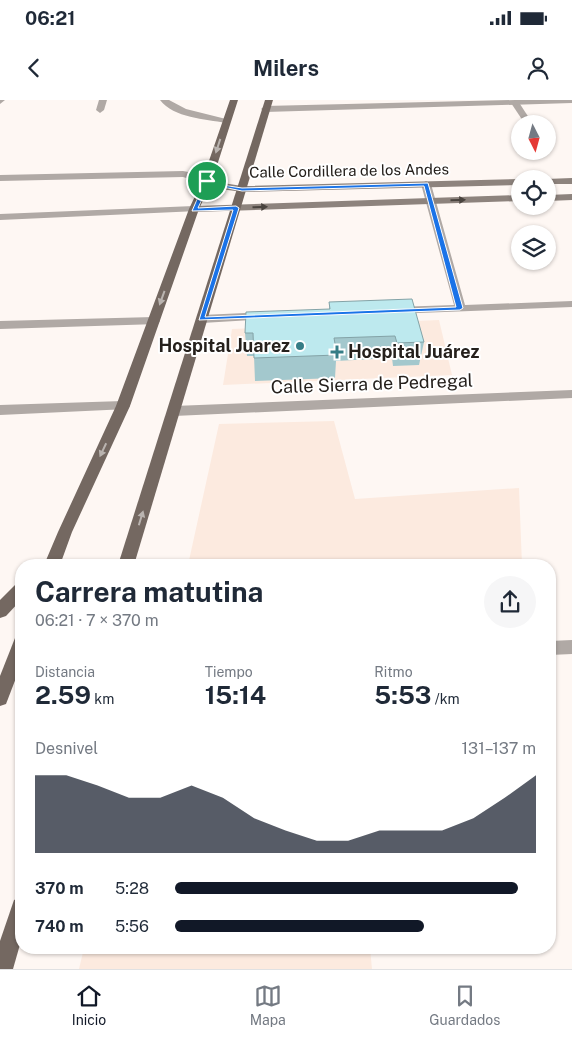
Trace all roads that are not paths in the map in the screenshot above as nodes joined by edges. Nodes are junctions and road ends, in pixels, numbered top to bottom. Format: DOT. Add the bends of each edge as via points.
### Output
graph roads {
  1 [pos="103,100"];
  2 [pos="164,100"];
  3 [pos="234,100"];
  4 [pos="567,101"];
  5 [pos="515,103"];
  6 [pos="267,105"];
  7 [pos="100,110"];
  8 [pos="572,111"];
  9 [pos="522,115"];
  10 [pos="226,120"];
  11 [pos="0,178"];
  12 [pos="207,181"];
  13 [pos="556,181"];
  14 [pos="572,181"];
  15 [pos="511,182"];
  16 [pos="426,184"];
  17 [pos="242,189"];
  18 [pos="572,197"];
  19 [pos="511,198"];
  20 [pos="556,198"];
  21 [pos="431,201"];
  22 [pos="236,208"];
  23 [pos="194,209"];
  24 [pos="0,217"];
  25 [pos="572,304"];
  26 [pos="460,308"];
  27 [pos="380,312"];
  28 [pos="281,316"];
  29 [pos="202,319"];
  30 [pos="154,322"];
  31 [pos="0,325"];
  32 [pos="572,394"];
  33 [pos="123,406"];
  34 [pos="0,410"];
  35 [pos="174,411"];
  36 [pos="65,532"];
  37 [pos="45,559"];
  38 [pos="54,559"];
  39 [pos="128,559"];
  40 [pos="15,596"];
  41 [pos="0,612"];
  42 [pos="572,647"];
  43 [pos="556,648"];
  44 [pos="15,657"];
  45 [pos="2,688"];
  46 [pos="15,942"];
  47 [pos="2,969"];
  1 -- 7 [label="street"];
  2 -- 10 [label="street" via="186,111"];
  3 -- 10 [label="main road"];
  4 -- 5 [label="street"];
  4 -- 8 [label="street"];
  5 -- 6 [label="street"];
  5 -- 9 [label="street"];
  6 -- 17 [label="main road"];
  10 -- 12 [label="main road, one-way"];
  11 -- 12 [label="street, Calle Cordillera de los Andes" via="184,174"];
  12 -- 17 [label="main road, Calle Cordillera de los Andes"];
  12 -- 23 [label="main road"];
  13 -- 14 [label="main road"];
  15 -- 16 [label="main road, Calle Cordillera de los Andes"];
  16 -- 17 [label="main road, Calle Cordillera de los Andes"];
  16 -- 21 [label="street"];
  17 -- 22 [label="main road"];
  18 -- 20 [label="main road"];
  21 -- 19 [label="main road, Calle Cordillera de los Andes, one-way"];
  22 -- 21 [label="main road, Calle Cordillera de los Andes, one-way"];
  21 -- 26 [label="street"];
  22 -- 23 [label="main road, Calle Cordillera de los Andes"];
  22 -- 29 [label="main road"];
  23 -- 24 [label="street"];
  23 -- 30 [label="main road, one-way"];
  25 -- 26 [label="street"];
  26 -- 27 [label="street"];
  28 -- 29 [label="street"];
  29 -- 35 [label="main road"];
  30 -- 31 [label="street"];
  30 -- 33 [label="main road"];
  32 -- 35 [label="street, Calle Sierra de Pedregal"];
  33 -- 34 [label="street"];
  33 -- 36 [label="main road, one-way"];
  39 -- 35 [label="main road, one-way"];
  36 -- 37 [label="main road"];
  36 -- 38 [label="main road"];
  40 -- 41 [label="main road"];
  42 -- 43 [label="street"];
  44 -- 45 [label="main road"];
  46 -- 47 [label="main road"];
}
